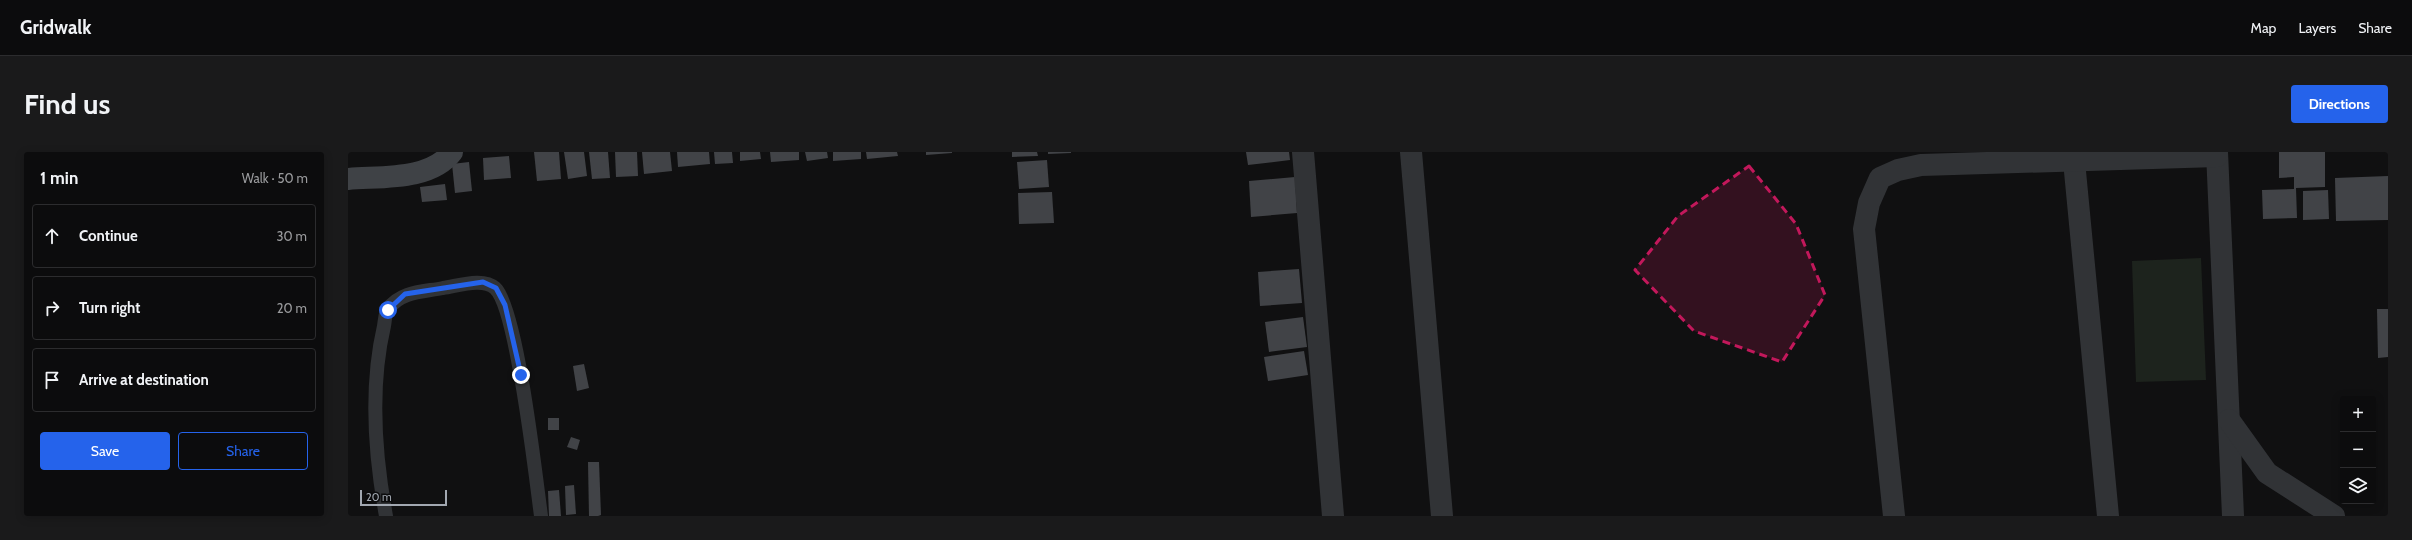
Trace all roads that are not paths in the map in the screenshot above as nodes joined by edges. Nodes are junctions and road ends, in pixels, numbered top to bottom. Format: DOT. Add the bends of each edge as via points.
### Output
graph roads {
  1 [pos="452,152"];
  2 [pos="1303,152"];
  3 [pos="1411,152"];
  4 [pos="2217,154"];
  5 [pos="2074,161"];
  6 [pos="348,178"];
  7 [pos="2229,420"];
  8 [pos="386,516"];
  9 [pos="541,516"];
  10 [pos="1333,516"];
  11 [pos="1442,516"];
  12 [pos="1894,516"];
  13 [pos="2108,516"];
  14 [pos="2233,516"];
  15 [pos="2334,516"];
  1 -- 6 [label="street" via="448,158 434,167 418,172"];
  2 -- 10 [label="street"];
  3 -- 11 [label="street"];
  4 -- 5 [label="street"];
  4 -- 7 [label="street"];
  5 -- 12 [label="street" via="1921,165 1898,170 1880,178 1868,204 1864,229"];
  5 -- 13 [label="street"];
  7 -- 14 [label="street"];
  7 -- 15 [label="street" via="2267,473"];
  8 -- 9 [label="lane" via="380,485 375,388 379,345 388,310 405,294 483,282 496,288 505,305 521,375"];
}
